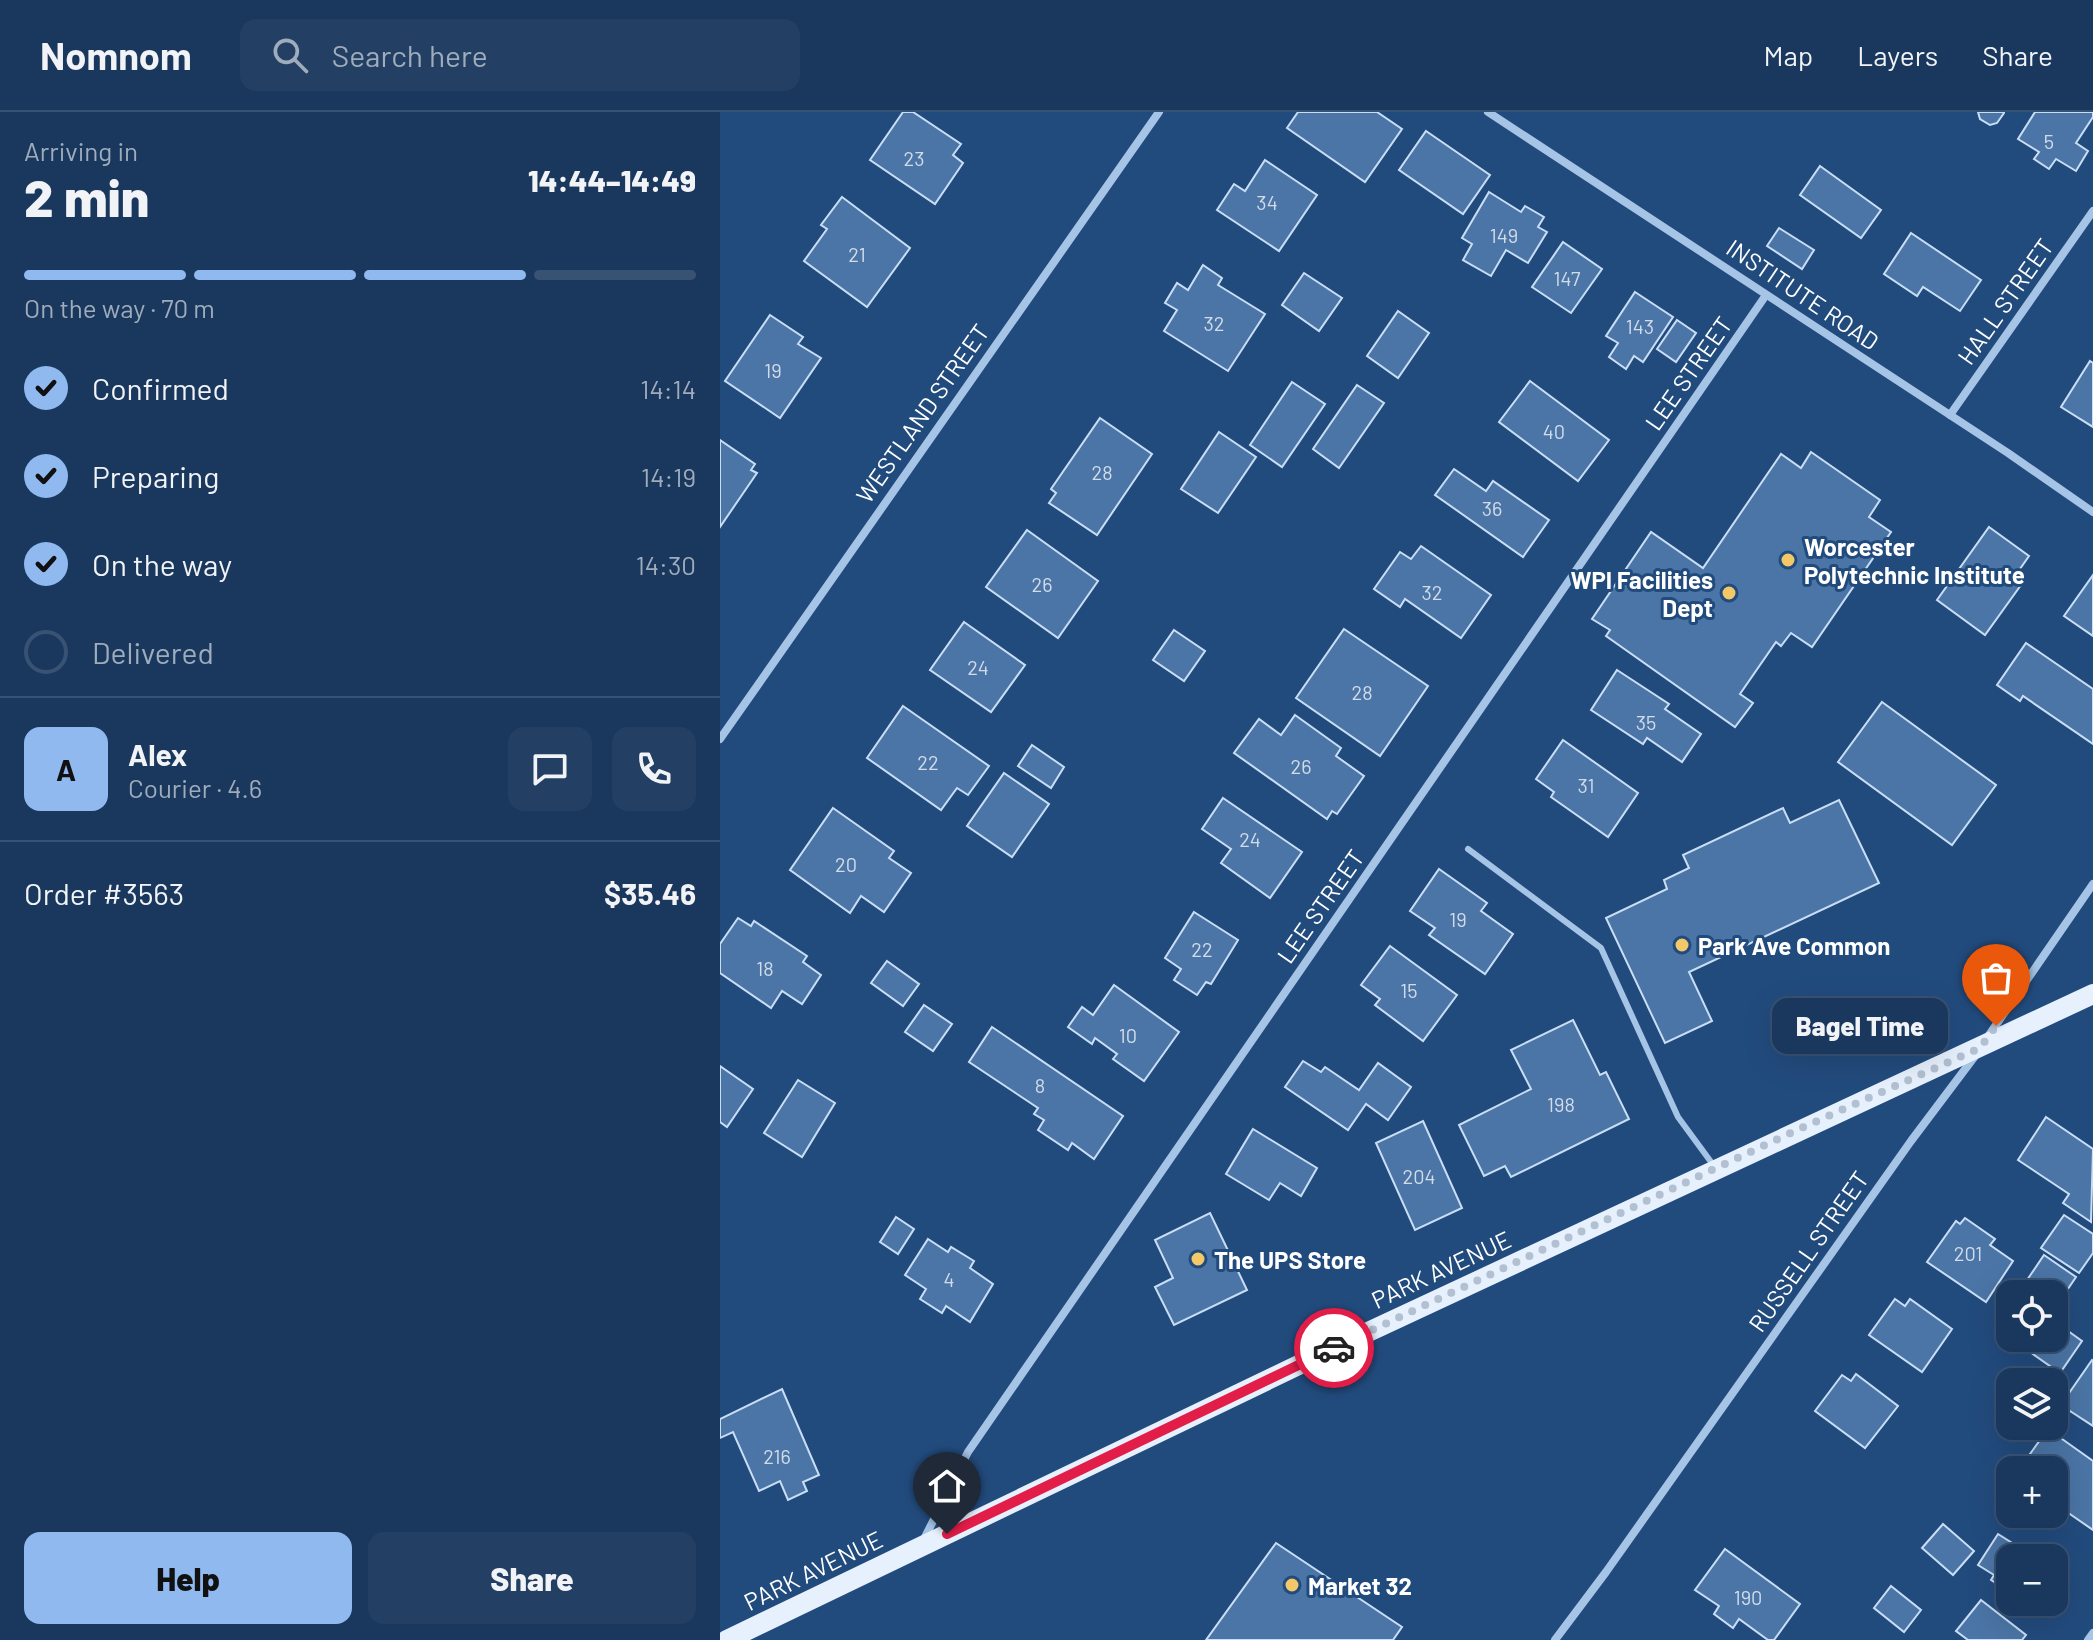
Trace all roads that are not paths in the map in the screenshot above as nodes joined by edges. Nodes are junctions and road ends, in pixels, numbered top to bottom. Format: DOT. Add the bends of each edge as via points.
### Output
graph roads {
  1 [pos="1159,112"];
  2 [pos="1488,112"];
  3 [pos="2093,211"];
  4 [pos="1766,295"];
  5 [pos="1950,415"];
  6 [pos="2093,512"];
  7 [pos="720,739"];
  8 [pos="1468,849"];
  9 [pos="2093,884"];
  10 [pos="2093,994"];
  11 [pos="1980,1048"];
  12 [pos="1716,1169"];
  13 [pos="920,1547"];
  14 [pos="2093,1633"];
  15 [pos="727,1640"];
  16 [pos="1555,1640"];
  17 [pos="2088,1640"];
  1 -- 7 [label="street, WESTLAND STREET"];
  2 -- 4 [label="street, INSTITUTE ROAD"];
  3 -- 5 [label="street, HALL STREET"];
  4 -- 5 [label="street, INSTITUTE ROAD"];
  4 -- 13 [label="street, LEE STREET" via="968,1452"];
  5 -- 6 [label="street, INSTITUTE ROAD"];
  8 -- 12 [label="lane" via="1601,948 1678,1117"];
  9 -- 11 [label="street, RUSSELL STREET"];
  10 -- 11 [label="main road, PARK AVENUE"];
  11 -- 12 [label="main road, PARK AVENUE"];
  11 -- 16 [label="street, RUSSELL STREET"];
  12 -- 13 [label="main road, PARK AVENUE"];
  13 -- 15 [label="main road, PARK AVENUE"];
  14 -- 17 [label="street"];
}
